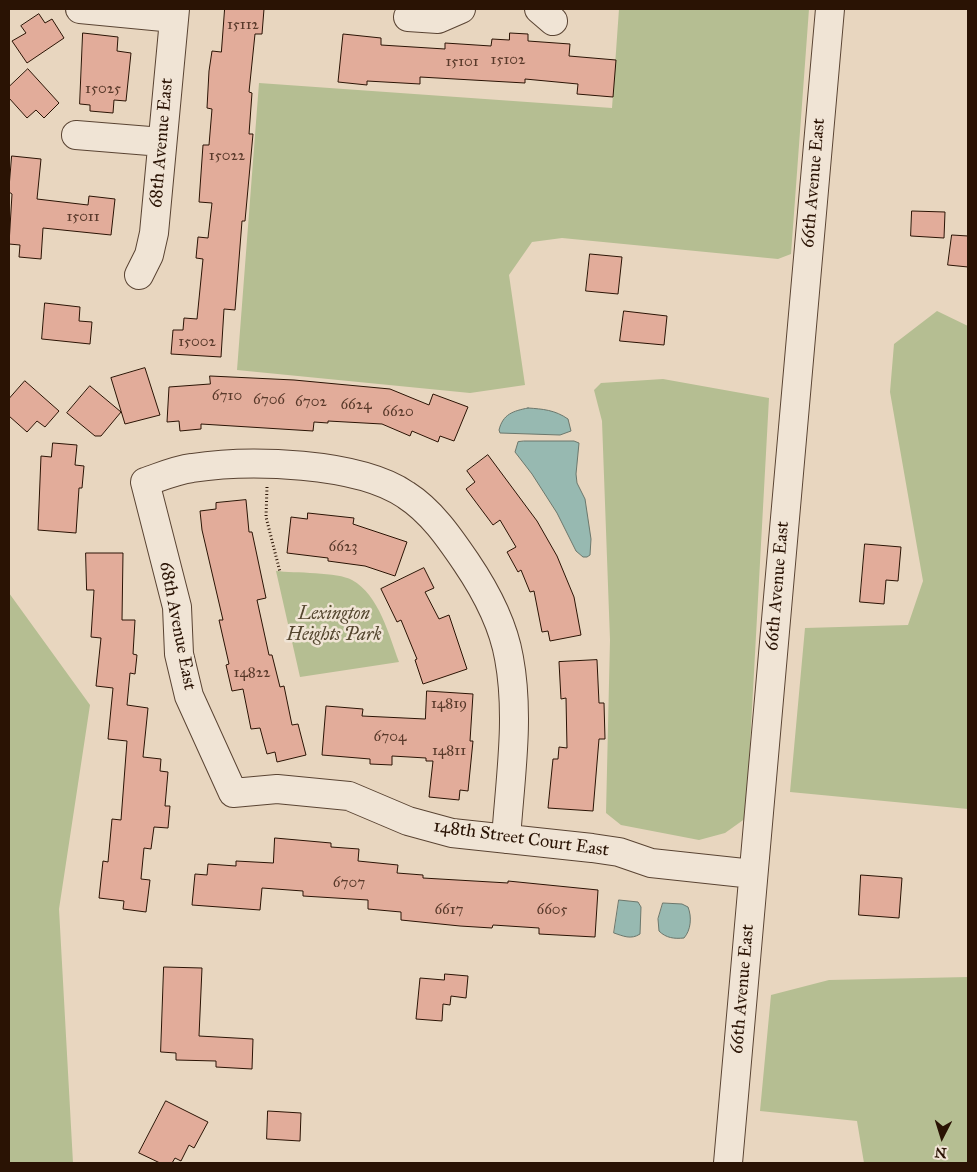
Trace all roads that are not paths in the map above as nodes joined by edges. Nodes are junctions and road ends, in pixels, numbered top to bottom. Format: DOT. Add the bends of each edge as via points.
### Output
graph roads {
  1 [pos="80,9"];
  2 [pos="461,9"];
  3 [pos="830,9"];
  4 [pos="174,14"];
  5 [pos="408,17"];
  6 [pos="76,135"];
  7 [pos="162,142"];
  8 [pos="139,275"];
  9 [pos="233,793"];
  10 [pos="506,838"];
  11 [pos="752,874"];
  12 [pos="728,1163"];
  1 -- 4 [label="street"];
  2 -- 5 [label="street" via="438,19"];
  3 -- 11 [label="street, 66th Avenue East"];
  4 -- 7 [label="street, 68th Avenue East"];
  6 -- 7 [label="street"];
  7 -- 8 [label="street, 68th Avenue East" via="154,232 149,255"];
  9 -- 10 [label="street, 148th Street Court East" via="277,789 350,796 408,821 452,833"];
  9 -- 10 [label="street, 68th Avenue East" via="189,696 178,654 177,607 145,482 190,468 230,464 354,472 383,482 427,512 451,539 484,588 509,656 514,692"];
  10 -- 11 [label="street, 148th Street Court East" via="619,852 651,863"];
  11 -- 12 [label="street, 66th Avenue East"];
}
